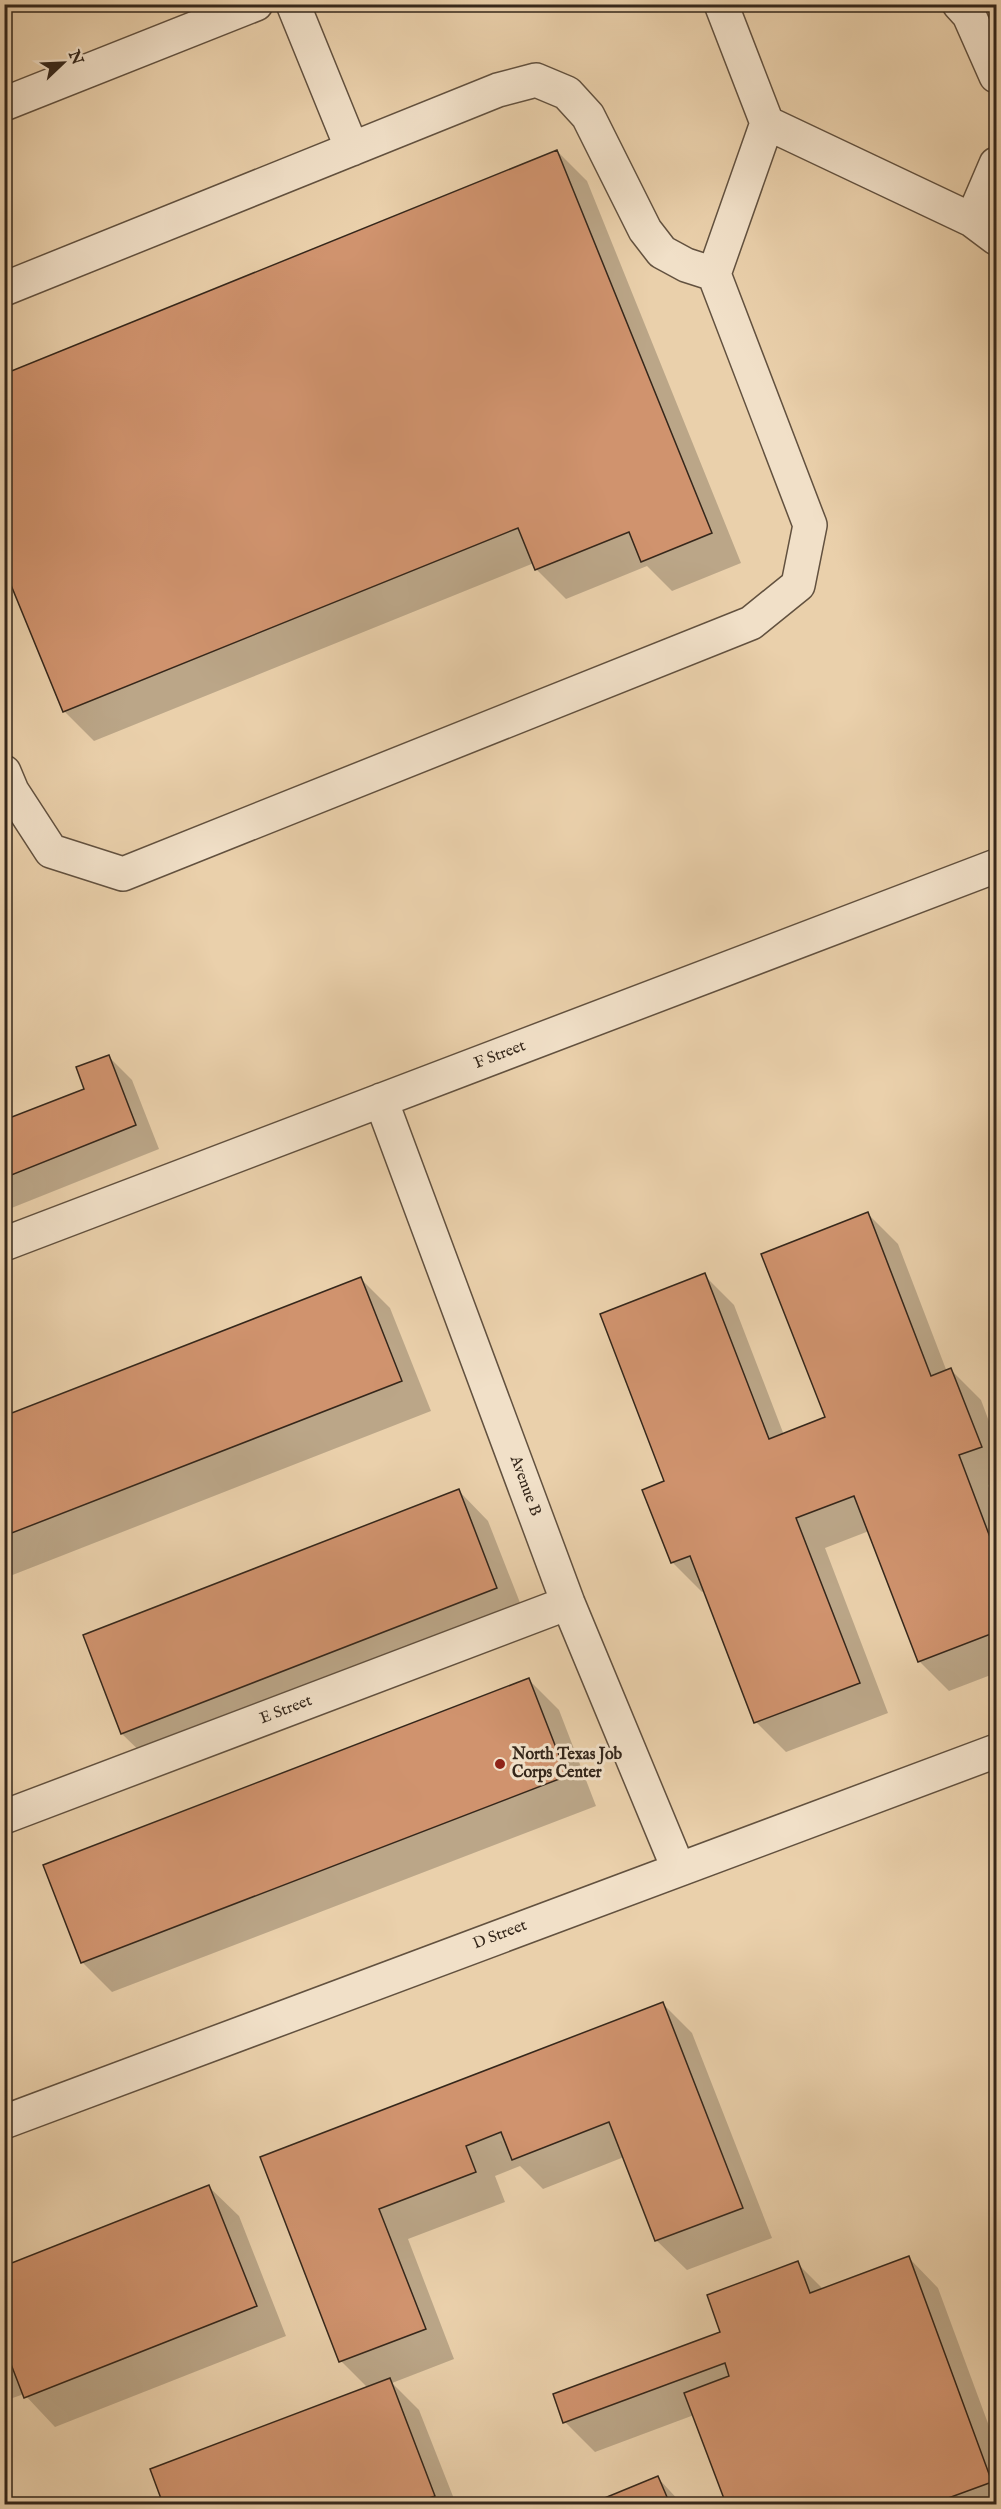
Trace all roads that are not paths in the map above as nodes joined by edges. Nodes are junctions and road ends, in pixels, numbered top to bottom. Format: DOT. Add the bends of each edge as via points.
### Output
graph roads {
  1 [pos="256,4"];
  2 [pos="293,4"];
  3 [pos="721,4"];
  4 [pos="959,4"];
  5 [pos="189,17"];
  6 [pos="996,76"];
  7 [pos="4,104"];
  8 [pos="767,123"];
  9 [pos="352,149"];
  10 [pos="996,164"];
  11 [pos="984,229"];
  12 [pos="714,274"];
  13 [pos="4,289"];
  14 [pos="4,772"];
  15 [pos="996,866"];
  16 [pos="381,1100"];
  17 [pos="4,1244"];
  18 [pos="568,1603"];
  19 [pos="996,1751"];
  20 [pos="4,1817"];
  21 [pos="678,1868"];
  22 [pos="4,2122"];
  1 -- 5 [label="street"];
  2 -- 9 [label="street"];
  3 -- 8 [label="street"];
  4 -- 6 [label="street" via="969,15"];
  5 -- 7 [label="street"];
  8 -- 11 [label="street"];
  8 -- 12 [label="street"];
  9 -- 12 [label="street" via="498,90 536,80 567,93 588,116 645,230 662,252"];
  9 -- 13 [label="street"];
  10 -- 11 [label="street"];
  12 -- 14 [label="street" via="810,525 798,585 751,623 123,874 51,851"];
  15 -- 16 [label="street, F Street"];
  16 -- 17 [label="street, F Street"];
  16 -- 18 [label="street, Avenue B"];
  18 -- 20 [label="street, E Street"];
  18 -- 21 [label="street, Avenue B"];
  19 -- 21 [label="street, D Street"];
  21 -- 22 [label="street, D Street"];
}
